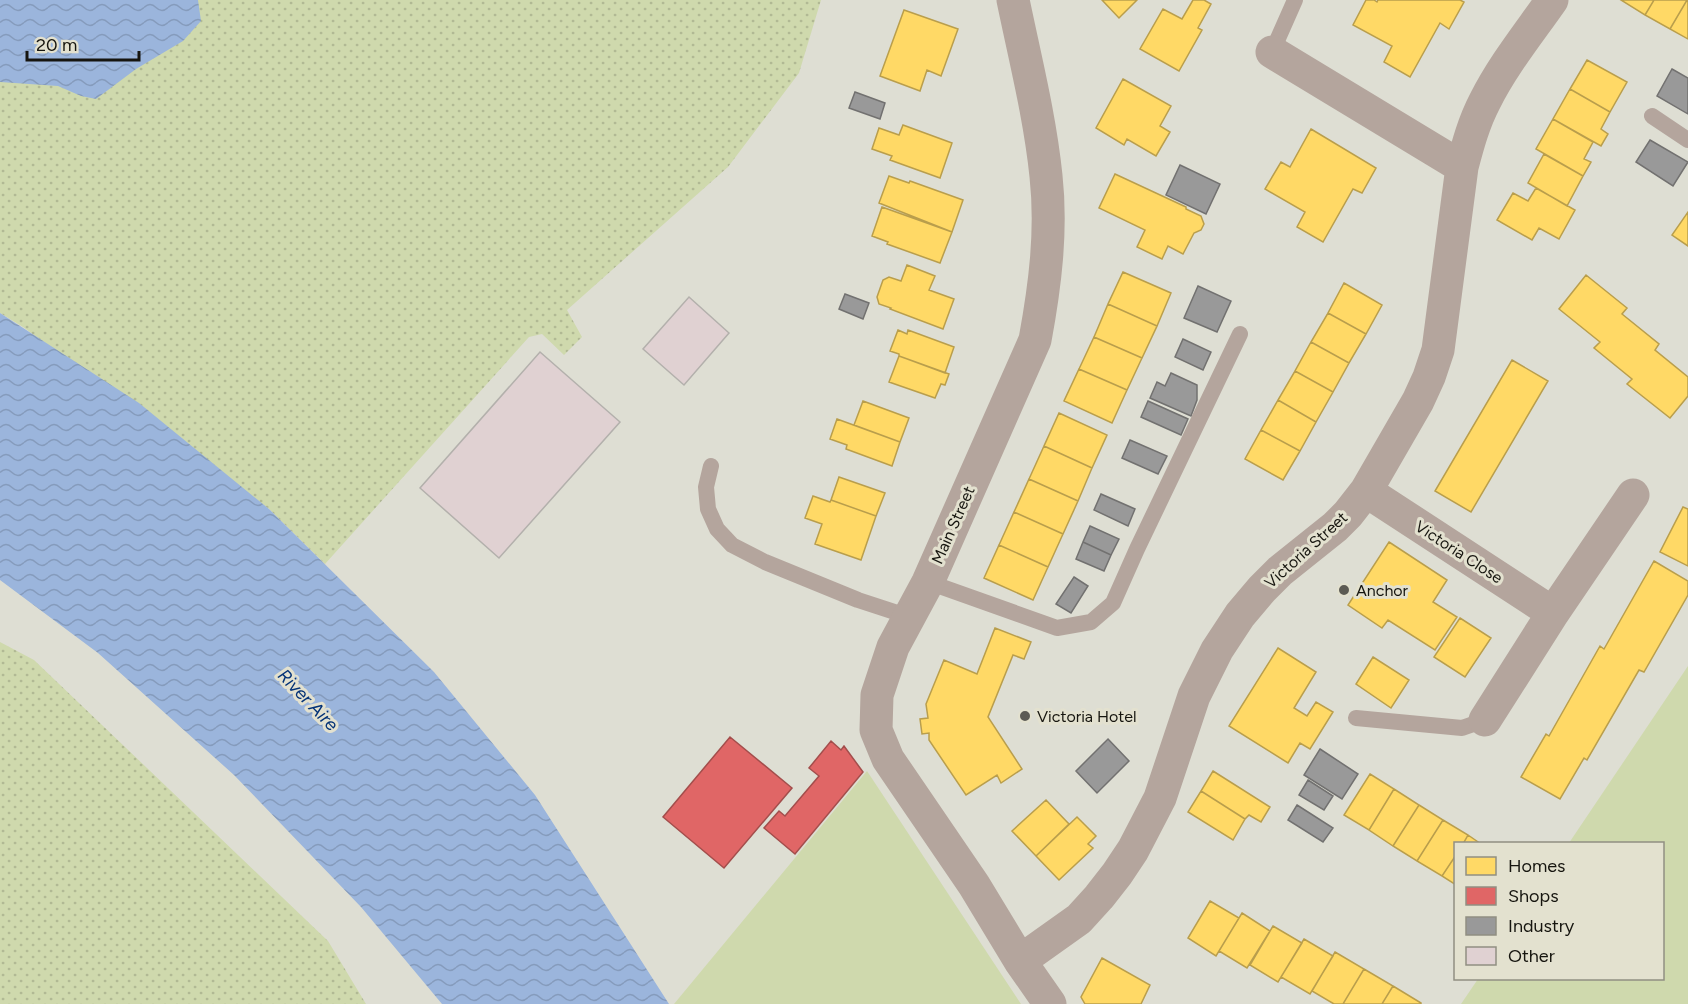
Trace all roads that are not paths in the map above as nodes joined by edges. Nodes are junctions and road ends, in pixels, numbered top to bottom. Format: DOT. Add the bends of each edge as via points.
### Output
graph roads {
  1 [pos="1013,0"];
  2 [pos="1295,0"];
  3 [pos="1552,0"];
  4 [pos="1272,52"];
  5 [pos="1653,116"];
  6 [pos="1688,140"];
  7 [pos="1462,166"];
  8 [pos="1240,334"];
  9 [pos="711,466"];
  10 [pos="1366,490"];
  11 [pos="1633,495"];
  12 [pos="928,582"];
  13 [pos="1552,613"];
  14 [pos="910,617"];
  15 [pos="1356,718"];
  16 [pos="1485,720"];
  17 [pos="1020,961"];
  18 [pos="1050,1004"];
  1 -- 12 [label="street, Main Street" via="1046,176 1047,259 1042,300 1035,340"];
  2 -- 4 [label="lane"];
  3 -- 7 [label="street, Victoria Street" via="1485,100"];
  4 -- 7 [label="street"];
  5 -- 6 [label="lane"];
  7 -- 10 [label="street, Victoria Street" via="1438,350 1418,401"];
  8 -- 12 [label="lane" via="1113,603 1091,622 1058,628"];
  9 -- 14 [label="lane" via="706,487 708,509 717,529 732,545 858,600"];
  10 -- 13 [label="street, Victoria Close"];
  10 -- 17 [label="street, Victoria Street" via="1348,514 1280,571 1235,622 1194,696 1160,798 1133,850 1079,919"];
  11 -- 13 [label="street"];
  12 -- 14 [label="street, Main Street"];
  13 -- 16 [label="street"];
  14 -- 17 [label="street, Main Street" via="893,647 877,695 876,730 888,759 974,885"];
  15 -- 16 [label="lane" via="1462,728"];
  17 -- 18 [label="street, Main Street"];
}
